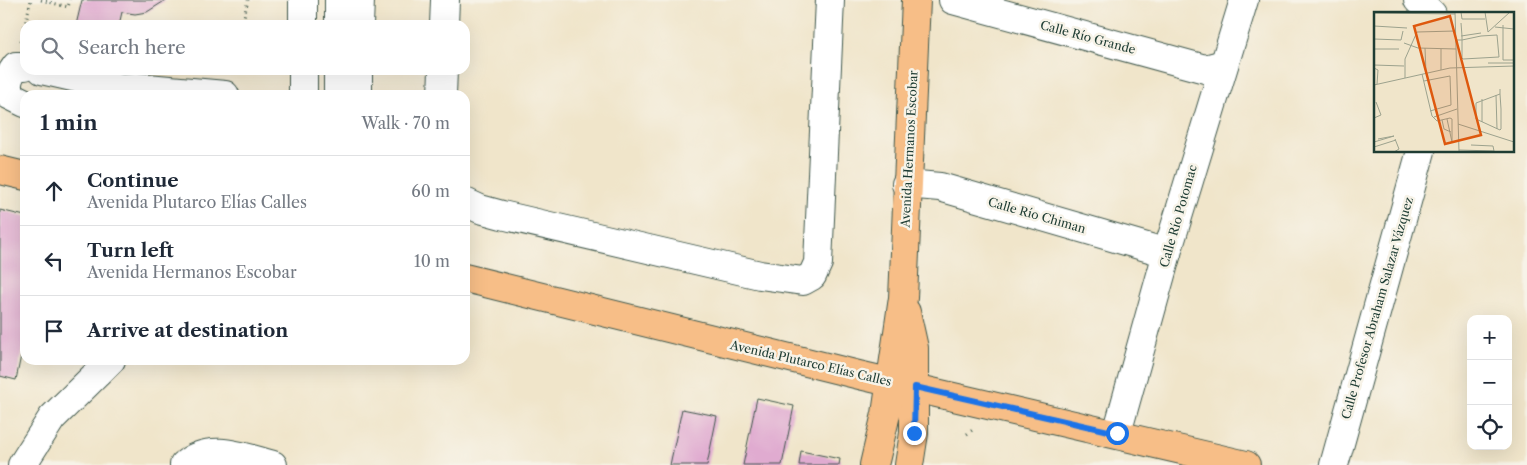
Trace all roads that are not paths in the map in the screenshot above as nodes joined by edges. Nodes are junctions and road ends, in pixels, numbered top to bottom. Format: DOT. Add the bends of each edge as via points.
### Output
graph roads {
  1 [pos="303,0"];
  2 [pos="339,0"];
  3 [pos="360,0"];
  4 [pos="445,0"];
  5 [pos="830,0"];
  6 [pos="916,0"];
  7 [pos="952,0"];
  8 [pos="1244,0"];
  9 [pos="1418,0"];
  10 [pos="1430,12"];
  11 [pos="303,20"];
  12 [pos="339,20"];
  13 [pos="360,20"];
  14 [pos="444,20"];
  15 [pos="1224,64"];
  16 [pos="20,70"];
  17 [pos="62,75"];
  18 [pos="303,75"];
  19 [pos="338,75"];
  20 [pos="358,75"];
  21 [pos="443,75"];
  22 [pos="138,84"];
  23 [pos="185,90"];
  24 [pos="303,90"];
  25 [pos="338,90"];
  26 [pos="358,90"];
  27 [pos="442,90"];
  28 [pos="20,100"];
  29 [pos="1421,152"];
  30 [pos="0,170"];
  31 [pos="20,175"];
  32 [pos="906,184"];
  33 [pos="470,204"];
  34 [pos="1167,253"];
  35 [pos="470,279"];
  36 [pos="106,365"];
  37 [pos="903,385"];
  38 [pos="1117,433"];
  39 [pos="1217,462"];
  40 [pos="22,465"];
  41 [pos="184,465"];
  42 [pos="273,465"];
  43 [pos="874,465"];
  44 [pos="909,465"];
  45 [pos="1246,465"];
  46 [pos="1334,465"];
  1 -- 11 [label="street"];
  2 -- 12 [label="street"];
  3 -- 13 [label="street"];
  4 -- 14 [label="street"];
  5 -- 33 [label="street" via="818,263 812,276 802,281 760,275 502,215"];
  6 -- 32 [label="main road, Avenida Hermanos Escobar"];
  7 -- 15 [label="street, Calle Río Grande" via="1205,69"];
  8 -- 15 [label="street, Calle Río Potomac"];
  9 -- 10 [label="street"];
  15 -- 34 [label="street, Calle Río Potomac"];
  16 -- 28 [label="street" via="11,73 7,86 9,95"];
  17 -- 22 [label="street" via="112,87"];
  18 -- 24 [label="street"];
  19 -- 25 [label="street"];
  20 -- 26 [label="street"];
  21 -- 27 [label="street"];
  22 -- 23 [label="street"];
  29 -- 46 [label="street, Calle Profesor Abraham Salazar Vázquez"];
  30 -- 31 [label="main road"];
  32 -- 34 [label="street, Calle Río Chiman" via="940,187"];
  32 -- 37 [label="main road, Avenida Hermanos Escobar" via="903,298 914,348"];
  34 -- 38 [label="street, Calle Río Potomac"];
  35 -- 37 [label="main road, Avenida Plutarco Elías Calles"];
  36 -- 40 [label="street" via="52,418"];
  37 -- 38 [label="main road, Avenida Plutarco Elías Calles"];
  37 -- 43 [label="main road, Avenida Hermanos Escobar"];
  37 -- 44 [label="main road, Avenida Hermanos Escobar" via="914,433"];
  38 -- 39 [label="main road, Avenida Plutarco Elías Calles"];
  39 -- 45 [label="main road, Avenida Plutarco Elías Calles"];
  41 -- 42 [label="street" via="201,454 221,451"];
}
